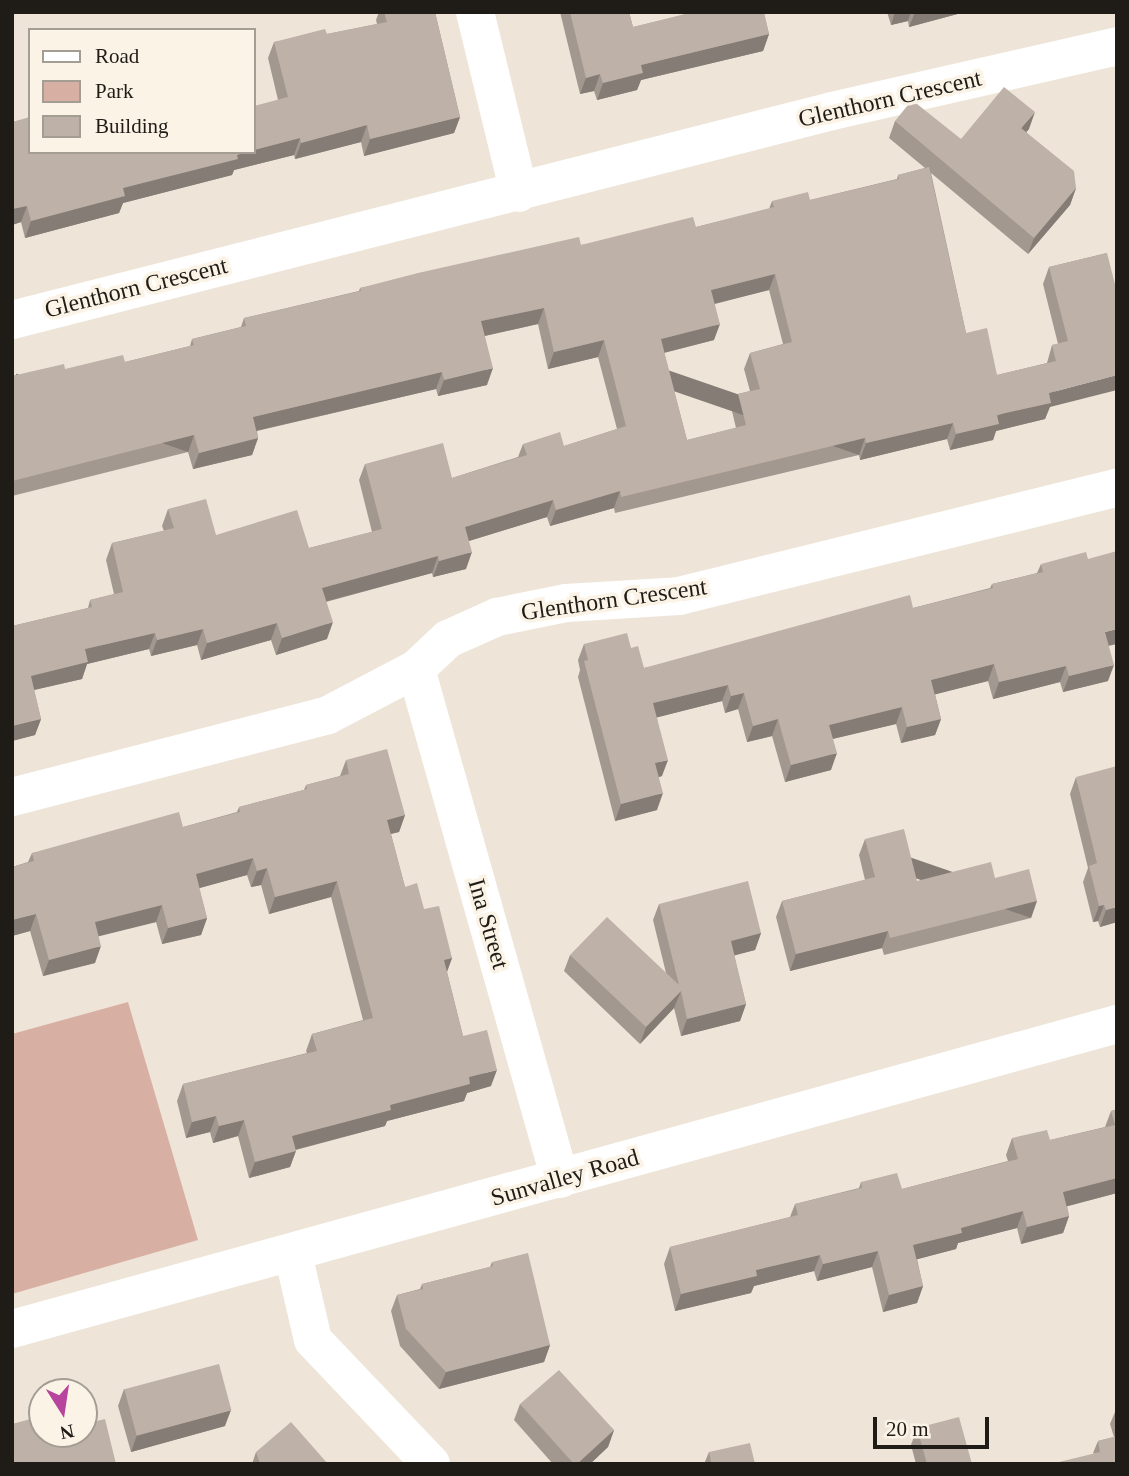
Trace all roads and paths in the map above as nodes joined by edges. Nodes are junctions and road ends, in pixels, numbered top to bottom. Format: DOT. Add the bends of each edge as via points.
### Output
graph roads {
  1 [pos="475,12"];
  2 [pos="1117,46"];
  3 [pos="519,192"];
  4 [pos="12,320"];
  5 [pos="1117,488"];
  6 [pos="416,669"];
  7 [pos="12,797"];
  8 [pos="1117,1024"];
  9 [pos="560,1179"];
  10 [pos="293,1254"];
  11 [pos="12,1329"];
  12 [pos="431,1464"];
  1 -- 3 [label="street"];
  2 -- 3 [label="street, Glenthorn Crescent" via="832,111"];
  3 -- 4 [label="street, Glenthorn Crescent"];
  5 -- 6 [label="street, Glenthorn Crescent" via="679,596 566,603 497,617 448,639"];
  6 -- 7 [label="street, Glenthorn Crescent" via="328,715"];
  6 -- 9 [label="street, Ina Street"];
  8 -- 9 [label="street, Sunvalley Road"];
  9 -- 10 [label="street, Sunvalley Road"];
  10 -- 11 [label="street, Sunvalley Road"];
  10 -- 12 [label="street" via="313,1340"];
}
